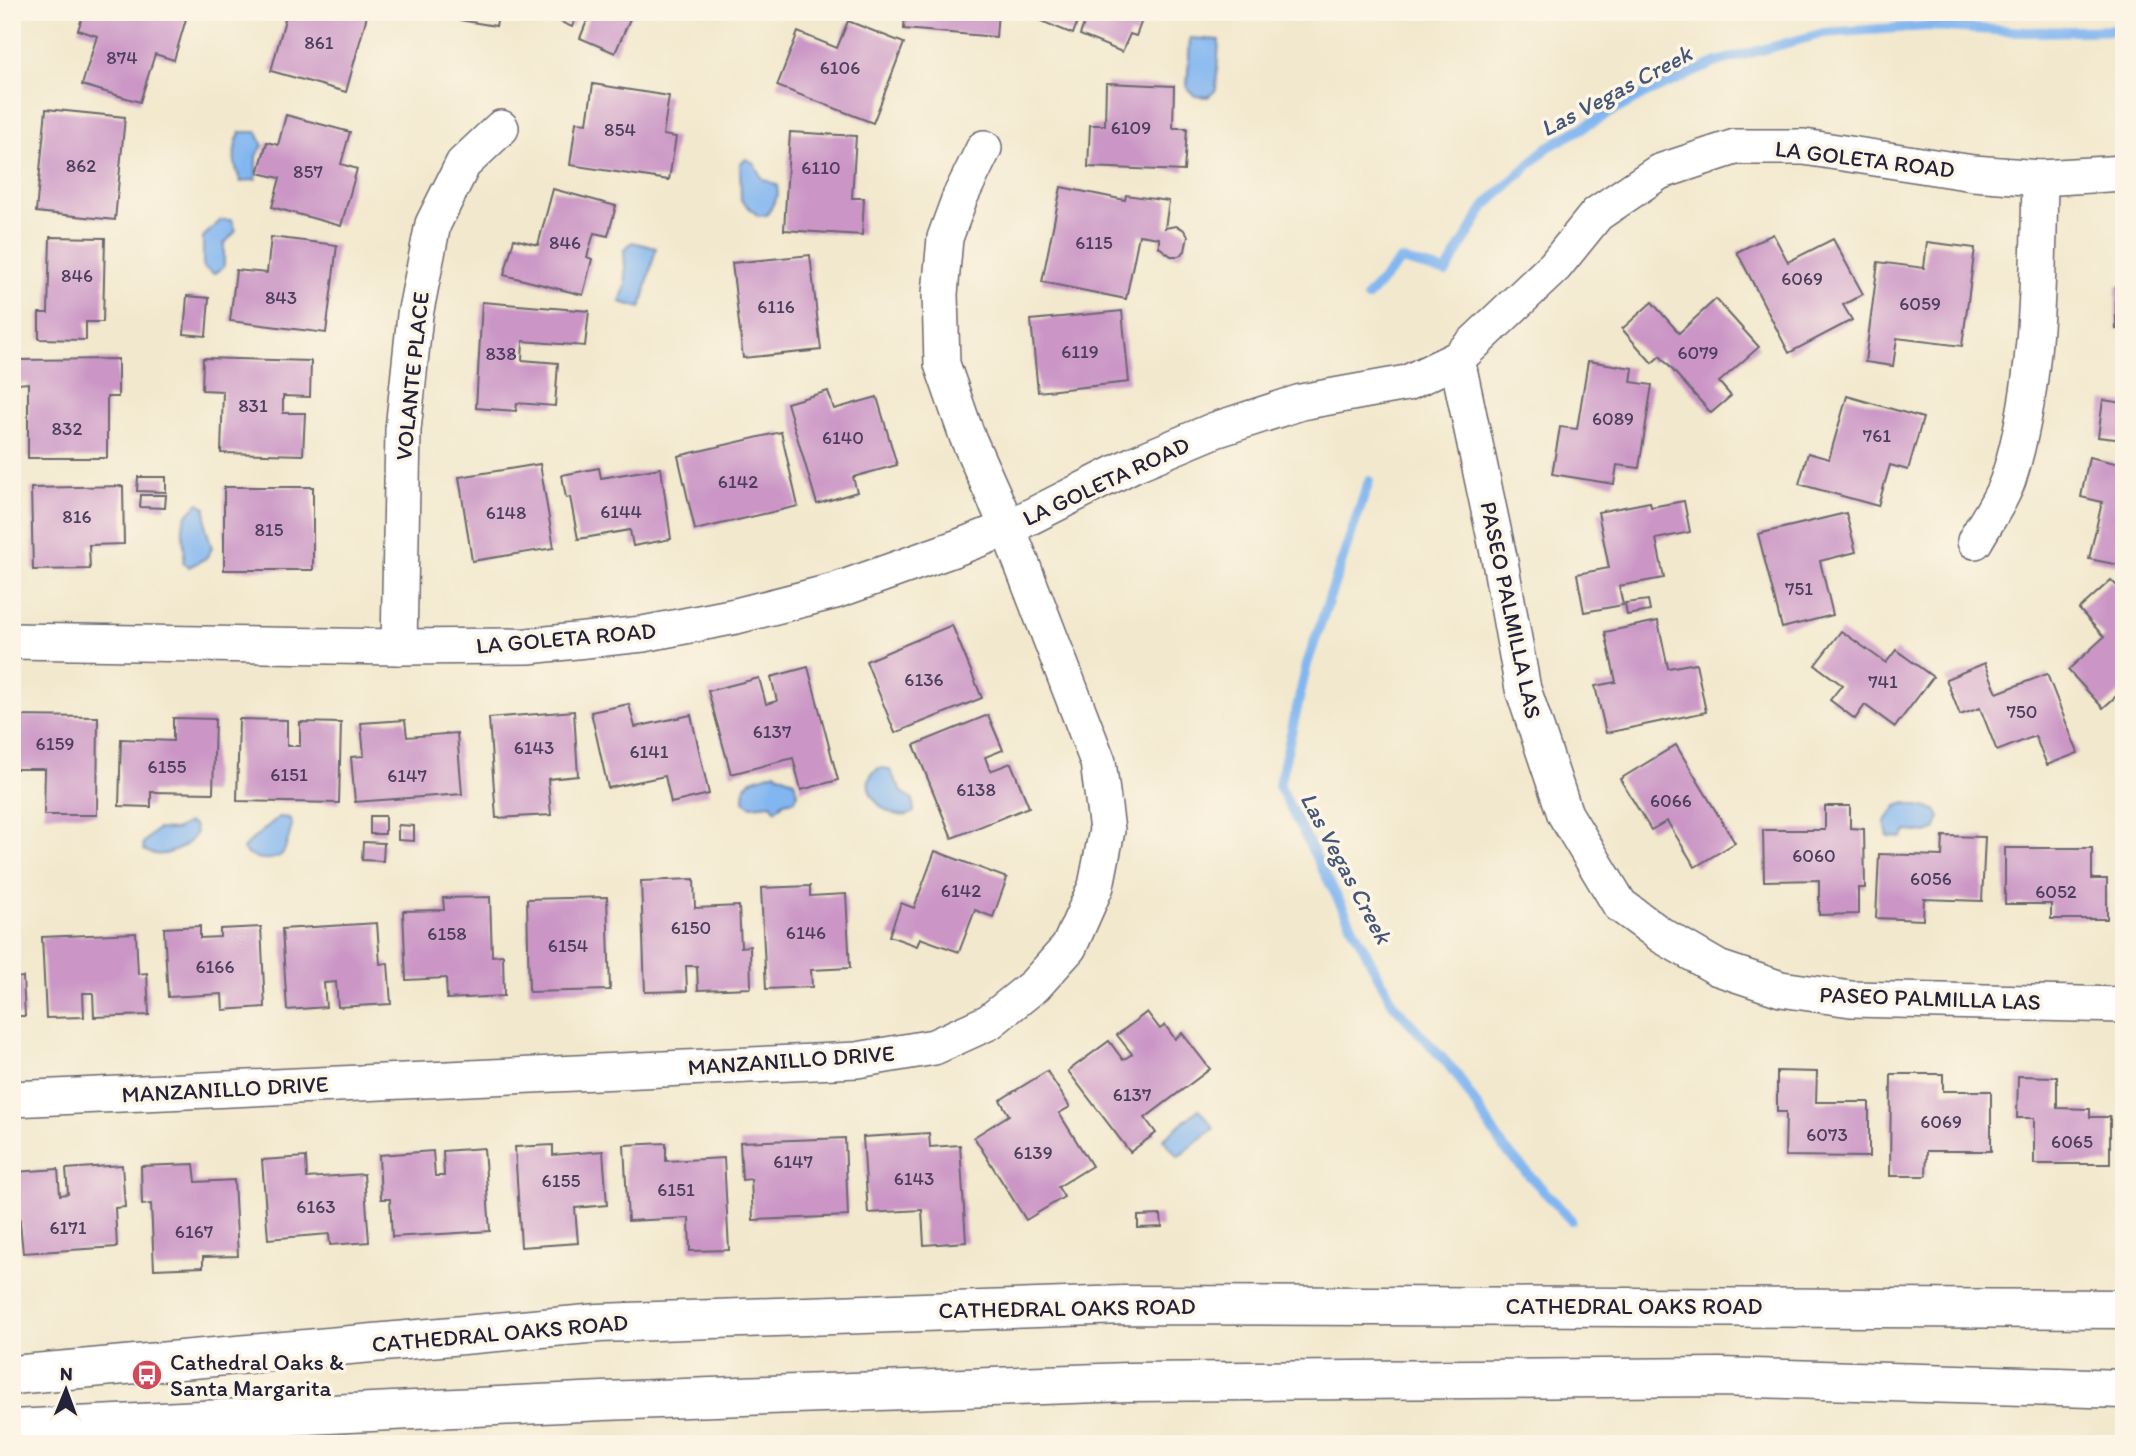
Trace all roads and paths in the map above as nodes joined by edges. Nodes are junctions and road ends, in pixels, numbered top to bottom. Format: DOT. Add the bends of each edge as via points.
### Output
graph roads {
  1 [pos="500,128"];
  2 [pos="984,148"];
  3 [pos="2124,173"];
  4 [pos="2040,178"];
  5 [pos="1457,359"];
  6 [pos="1007,528"];
  7 [pos="1975,541"];
  8 [pos="12,641"];
  9 [pos="399,648"];
  10 [pos="2124,1005"];
  11 [pos="12,1099"];
  12 [pos="2124,1309"];
  13 [pos="12,1376"];
  14 [pos="2124,1389"];
  15 [pos="12,1429"];
  1 -- 9 [label="street, VOLANTE PLACE" via="463,164 433,224 415,315 403,430"];
  2 -- 6 [label="street, MANZANILLO DRIVE" via="945,239 940,294 942,364"];
  3 -- 4 [label="street, LA GOLETA ROAD"];
  4 -- 5 [label="street, LA GOLETA ROAD" via="1973,173 1804,147 1735,147 1659,172 1597,214 1555,266"];
  4 -- 7 [label="street" via="2038,293 2027,394 2007,481"];
  5 -- 6 [label="street, LA GOLETA ROAD" via="1407,383 1301,402 1215,430 1134,464"];
  5 -- 10 [label="street, PASEO PALMILLA LAS" via="1523,689 1565,814 1620,905 1718,968 1781,989 1851,999"];
  6 -- 9 [label="street, LA GOLETA ROAD" via="835,591 643,634 528,646"];
  6 -- 11 [label="street, MANZANILLO DRIVE" via="1098,761 1107,830 1096,886 1069,947 1035,985 989,1022 934,1047 857,1060"];
  8 -- 9 [label="street, LA GOLETA ROAD"];
  12 -- 13 [label="main road, CATHEDRAL OAKS ROAD" via="1112,1305 599,1324"];
  14 -- 15 [label="main road" via="1720,1377 1128,1382"];
}
